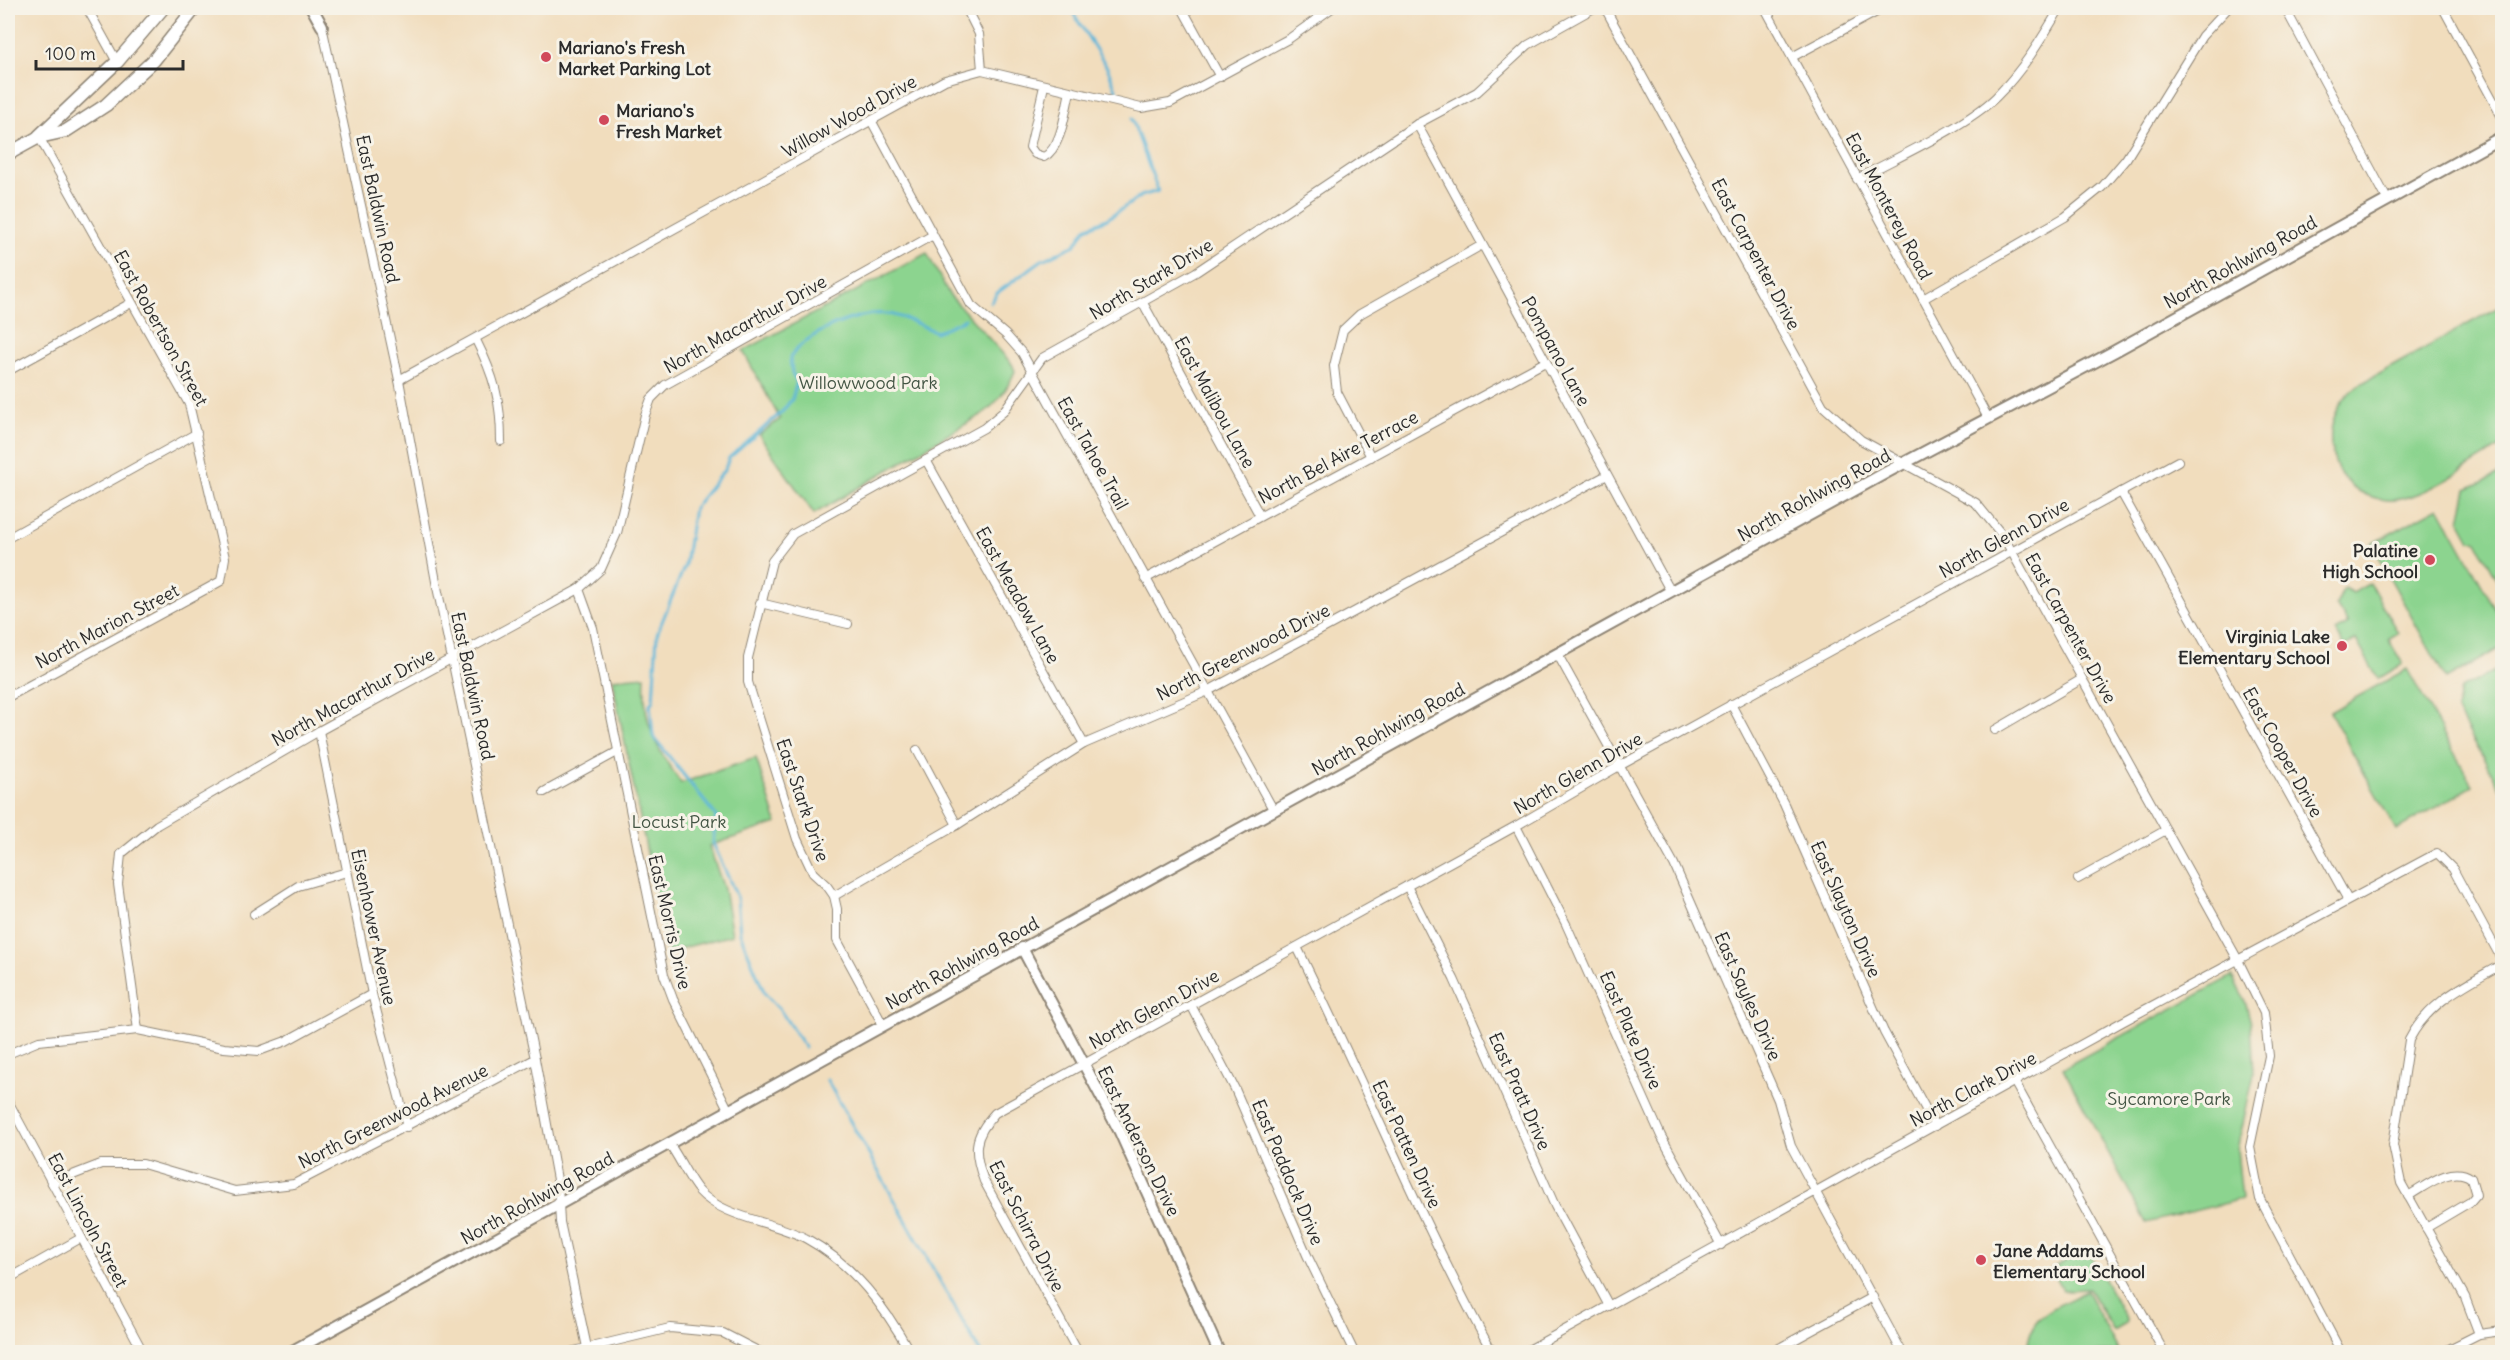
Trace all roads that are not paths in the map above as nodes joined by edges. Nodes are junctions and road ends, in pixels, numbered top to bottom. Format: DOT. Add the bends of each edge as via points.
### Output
graph roads {
  1 [pos="87,8"];
  2 [pos="163,8"];
  3 [pos="197,8"];
  4 [pos="312,8"];
  5 [pos="321,8"];
  6 [pos="966,8"];
  7 [pos="1182,8"];
  8 [pos="1332,8"];
  9 [pos="1594,8"];
  10 [pos="1605,8"];
  11 [pos="1765,8"];
  12 [pos="1884,8"];
  13 [pos="2060,8"];
  14 [pos="2228,8"];
  15 [pos="2286,8"];
  16 [pos="2443,8"];
  17 [pos="322,26"];
  18 [pos="1792,57"];
  19 [pos="117,62"];
  20 [pos="982,70"];
  21 [pos="1220,77"];
  22 [pos="1044,86"];
  23 [pos="1070,92"];
  24 [pos="2502,117"];
  25 [pos="872,122"];
  26 [pos="1417,124"];
  27 [pos="39,137"];
  28 [pos="2502,137"];
  29 [pos="8,154"];
  30 [pos="1857,179"];
  31 [pos="2387,199"];
  32 [pos="933,235"];
  33 [pos="1482,245"];
  34 [pos="1923,299"];
  35 [pos="131,303"];
  36 [pos="1143,303"];
  37 [pos="476,340"];
  38 [pos="1545,362"];
  39 [pos="8,371"];
  40 [pos="1032,372"];
  41 [pos="399,380"];
  42 [pos="1988,418"];
  43 [pos="197,433"];
  44 [pos="501,441"];
  45 [pos="1371,457"];
  46 [pos="926,460"];
  47 [pos="2178,461"];
  48 [pos="1906,464"];
  49 [pos="1607,475"];
  50 [pos="2121,492"];
  51 [pos="1260,516"];
  52 [pos="8,538"];
  53 [pos="2012,550"];
  54 [pos="1145,579"];
  55 [pos="221,581"];
  56 [pos="579,589"];
  57 [pos="1671,592"];
  58 [pos="760,603"];
  59 [pos="848,624"];
  60 [pos="1558,655"];
  61 [pos="452,659"];
  62 [pos="2082,679"];
  63 [pos="1208,691"];
  64 [pos="8,697"];
  65 [pos="1731,704"];
  66 [pos="1995,730"];
  67 [pos="320,731"];
  68 [pos="1084,744"];
  69 [pos="916,750"];
  70 [pos="617,752"];
  71 [pos="1621,765"];
  72 [pos="544,792"];
  73 [pos="1274,811"];
  74 [pos="957,825"];
  75 [pos="1516,826"];
  76 [pos="2166,830"];
  77 [pos="347,872"];
  78 [pos="2078,879"];
  79 [pos="1407,886"];
  80 [pos="834,896"];
  81 [pos="2348,900"];
  82 [pos="254,914"];
  83 [pos="1297,947"];
  84 [pos="1022,948"];
  85 [pos="2238,960"];
  86 [pos="2502,960"];
  87 [pos="2502,964"];
  88 [pos="372,994"];
  89 [pos="1191,1005"];
  90 [pos="883,1025"];
  91 [pos="138,1030"];
  92 [pos="8,1054"];
  93 [pos="535,1059"];
  94 [pos="1083,1065"];
  95 [pos="2015,1083"];
  96 [pos="8,1101"];
  97 [pos="729,1111"];
  98 [pos="995,1113"];
  99 [pos="1935,1126"];
  100 [pos="406,1127"];
  101 [pos="670,1145"];
  102 [pos="52,1183"];
  103 [pos="1816,1192"];
  104 [pos="2408,1196"];
  105 [pos="559,1204"];
  106 [pos="2426,1228"];
  107 [pos="81,1238"];
  108 [pos="1721,1245"];
  109 [pos="8,1279"];
  110 [pos="1873,1297"];
  111 [pos="1609,1306"];
  112 [pos="2502,1331"];
  113 [pos="2479,1334"];
  114 [pos="588,1351"];
  115 [pos="143,1353"];
  116 [pos="291,1353"];
  117 [pos="570,1353"];
  118 [pos="760,1353"];
  119 [pos="910,1353"];
  120 [pos="1078,1353"];
  121 [pos="1219,1353"];
  122 [pos="1354,1353"];
  123 [pos="1492,1353"];
  124 [pos="1525,1353"];
  125 [pos="1772,1353"];
  126 [pos="1902,1353"];
  127 [pos="2164,1353"];
  128 [pos="2341,1353"];
  129 [pos="2443,1353"];
  1 -- 19 [label="street"];
  2 -- 19 [label="main road"];
  3 -- 27 [label="main road" via="148,67 106,105 66,131"];
  4 -- 17 [label="street"];
  5 -- 17 [label="street"];
  6 -- 20 [label="street" via="979,34"];
  7 -- 21 [label="street"];
  8 -- 21 [label="street, Willow Wood Drive" via="1290,38"];
  9 -- 26 [label="street, North Stark Drive" via="1528,45 1477,92"];
  10 -- 48 [label="street, East Carpenter Drive" via="1823,406 1855,436"];
  11 -- 18 [label="street, East Monterey Road"];
  12 -- 18 [label="street"];
  13 -- 30 [label="street" via="2024,65 1986,105"];
  14 -- 34 [label="street" via="2202,36 2126,159 2102,187 2065,217"];
  15 -- 31 [label="street"];
  16 -- 24 [label="street"];
  17 -- 41 [label="street, East Baldwin Road"];
  18 -- 30 [label="street, East Monterey Road"];
  19 -- 27 [label="main road"];
  20 -- 22 [label="street, Willow Wood Drive"];
  20 -- 25 [label="street, Willow Wood Drive" via="945,80"];
  21 -- 23 [label="street, Willow Wood Drive" via="1170,103 1141,108"];
  22 -- 23 [label="street, Willow Wood Drive"];
  22 -- 23 [label="street" via="1030,147 1044,157 1052,153 1057,142"];
  25 -- 32 [label="street, East Tahoe Trail"];
  25 -- 37 [label="street, Willow Wood Drive"];
  26 -- 33 [label="street, Pompano Lane"];
  26 -- 36 [label="street, North Stark Drive" via="1196,272"];
  27 -- 29 [label="main road"];
  27 -- 35 [label="street, East Robertson Street"];
  28 -- 31 [label="street, North Rohlwing Road"];
  30 -- 34 [label="street, East Monterey Road"];
  31 -- 42 [label="street, North Rohlwing Road"];
  32 -- 40 [label="street, East Tahoe Trail" via="971,305 1014,343"];
  32 -- 56 [label="street, North Macarthur Drive" via="665,385 651,399 617,533 601,568"];
  33 -- 38 [label="street, Pompano Lane"];
  33 -- 45 [label="street" via="1360,314 1343,330 1334,366 1337,392"];
  34 -- 42 [label="street, East Monterey Road"];
  35 -- 39 [label="street"];
  35 -- 43 [label="street, East Robertson Street" via="189,404"];
  36 -- 40 [label="street, North Stark Drive" via="1042,358"];
  36 -- 51 [label="street, East Malibou Lane"];
  37 -- 41 [label="street, Willow Wood Drive"];
  37 -- 44 [label="street" via="494,376 501,412"];
  38 -- 45 [label="street, North Bel Aire Terrace"];
  38 -- 49 [label="street, Pompano Lane"];
  40 -- 46 [label="street, North Stark Drive" via="1003,412 984,428"];
  40 -- 54 [label="street, East Tahoe Trail"];
  41 -- 61 [label="street, East Baldwin Road"];
  42 -- 48 [label="street, North Rohlwing Road"];
  43 -- 52 [label="street"];
  43 -- 55 [label="street, East Robertson Street" via="225,558"];
  45 -- 51 [label="street, North Bel Aire Terrace"];
  46 -- 58 [label="street, North Stark Drive" via="793,534 772,561"];
  46 -- 68 [label="street, East Meadow Lane"];
  47 -- 50 [label="street, North Glenn Drive"];
  48 -- 53 [label="street, East Carpenter Drive" via="1976,503"];
  48 -- 57 [label="street, North Rohlwing Road"];
  49 -- 57 [label="street, Pompano Lane"];
  49 -- 63 [label="street, North Greenwood Drive"];
  50 -- 53 [label="street, North Glenn Drive"];
  50 -- 81 [label="street, East Cooper Drive"];
  51 -- 54 [label="street, North Bel Aire Terrace"];
  53 -- 62 [label="street, East Carpenter Drive"];
  53 -- 65 [label="street, North Glenn Drive" via="1814,662"];
  54 -- 63 [label="street, East Tahoe Trail"];
  55 -- 64 [label="street, North Marion Street"];
  56 -- 61 [label="street, North Macarthur Drive"];
  56 -- 70 [label="street, East Morris Drive" via="593,628"];
  57 -- 60 [label="street, North Rohlwing Road"];
  58 -- 59 [label="street"];
  58 -- 80 [label="street, East Stark Drive" via="748,658 748,682 797,839 813,873"];
  60 -- 71 [label="street, East Sayles Drive"];
  60 -- 73 [label="street, North Rohlwing Road"];
  61 -- 67 [label="street, North Macarthur Drive"];
  61 -- 93 [label="street, East Baldwin Road"];
  62 -- 66 [label="street"];
  62 -- 76 [label="street, East Carpenter Drive"];
  63 -- 68 [label="street, North Greenwood Drive"];
  63 -- 73 [label="street, East Tahoe Trail"];
  65 -- 71 [label="street, North Glenn Drive"];
  65 -- 99 [label="street, East Slayton Drive" via="1784,804 1884,1032"];
  67 -- 77 [label="street, Eisenhower Avenue"];
  67 -- 91 [label="street, North Macarthur Drive" via="157,825 121,854 118,884"];
  68 -- 74 [label="street, North Greenwood Drive"];
  69 -- 74 [label="street"];
  70 -- 72 [label="street"];
  70 -- 97 [label="street, East Morris Drive" via="664,975"];
  71 -- 75 [label="street, North Glenn Drive"];
  71 -- 103 [label="street, East Sayles Drive" via="1674,864 1778,1100 1791,1146"];
  73 -- 84 [label="street, North Rohlwing Road"];
  74 -- 80 [label="street, North Greenwood Drive"];
  75 -- 79 [label="street, North Glenn Drive"];
  75 -- 108 [label="street, East Plate Drive" via="1566,924 1661,1136"];
  76 -- 78 [label="street"];
  76 -- 85 [label="street, East Carpenter Drive"];
  77 -- 82 [label="street" via="298,886"];
  77 -- 88 [label="street, Eisenhower Avenue"];
  79 -- 83 [label="street, North Glenn Drive"];
  79 -- 111 [label="street, East Pratt Drive" via="1454,979 1555,1206"];
  80 -- 90 [label="street" via="837,940"];
  81 -- 85 [label="street, North Clark Drive"];
  81 -- 86 [label="street, North Clark Drive" via="2437,853 2453,869"];
  83 -- 89 [label="street, North Glenn Drive"];
  83 -- 123 [label="street, East Patten Drive" via="1457,1289"];
  84 -- 90 [label="street, North Rohlwing Road"];
  84 -- 94 [label="street, East Anderson Drive"];
  85 -- 95 [label="street, North Clark Drive"];
  85 -- 128 [label="street, East Carpenter Drive" via="2264,1013 2269,1056 2250,1146 2260,1199"];
  87 -- 104 [label="street" via="2434,1005 2409,1040 2393,1145 2401,1183"];
  88 -- 91 [label="street" via="286,1041 259,1051 224,1048"];
  88 -- 100 [label="street, Eisenhower Avenue"];
  89 -- 94 [label="street, North Glenn Drive"];
  89 -- 122 [label="street, East Paddock Drive" via="1235,1089"];
  90 -- 97 [label="street, North Rohlwing Road"];
  91 -- 92 [label="street" via="39,1041"];
  93 -- 100 [label="street, North Greenwood Avenue"];
  93 -- 105 [label="street, East Baldwin Road"];
  94 -- 98 [label="street, North Glenn Drive"];
  94 -- 121 [label="street, East Anderson Drive" via="1119,1132"];
  95 -- 99 [label="street, North Clark Drive"];
  95 -- 127 [label="street"];
  96 -- 102 [label="street, East Lincoln Street"];
  97 -- 101 [label="street, North Rohlwing Road"];
  98 -- 120 [label="street, East Schirra Drive" via="980,1130 975,1157 984,1181"];
  99 -- 103 [label="street, North Clark Drive"];
  100 -- 102 [label="street, North Greenwood Avenue" via="294,1184 235,1191 143,1164 101,1164"];
  101 -- 105 [label="street, North Rohlwing Road"];
  101 -- 119 [label="street" via="699,1192 715,1204 774,1224 808,1240 842,1263 876,1298"];
  102 -- 107 [label="street, East Lincoln Street"];
  103 -- 108 [label="street, North Clark Drive"];
  103 -- 110 [label="street, East Sayles Drive"];
  104 -- 106 [label="street"];
  104 -- 106 [label="street" via="2452,1173 2464,1173 2471,1178 2476,1195 2470,1202"];
  105 -- 114 [label="street, East Baldwin Road"];
  105 -- 116 [label="street, North Rohlwing Road"];
  106 -- 113 [label="street" via="2465,1297"];
  107 -- 109 [label="street"];
  107 -- 115 [label="street, East Lincoln Street"];
  108 -- 111 [label="street, North Clark Drive"];
  110 -- 125 [label="street"];
  110 -- 126 [label="street, East Sayles Drive"];
  111 -- 124 [label="street, North Clark Drive"];
  112 -- 113 [label="street"];
  113 -- 129 [label="street"];
  114 -- 117 [label="street"];
  114 -- 118 [label="street" via="670,1328 723,1333"];
}
